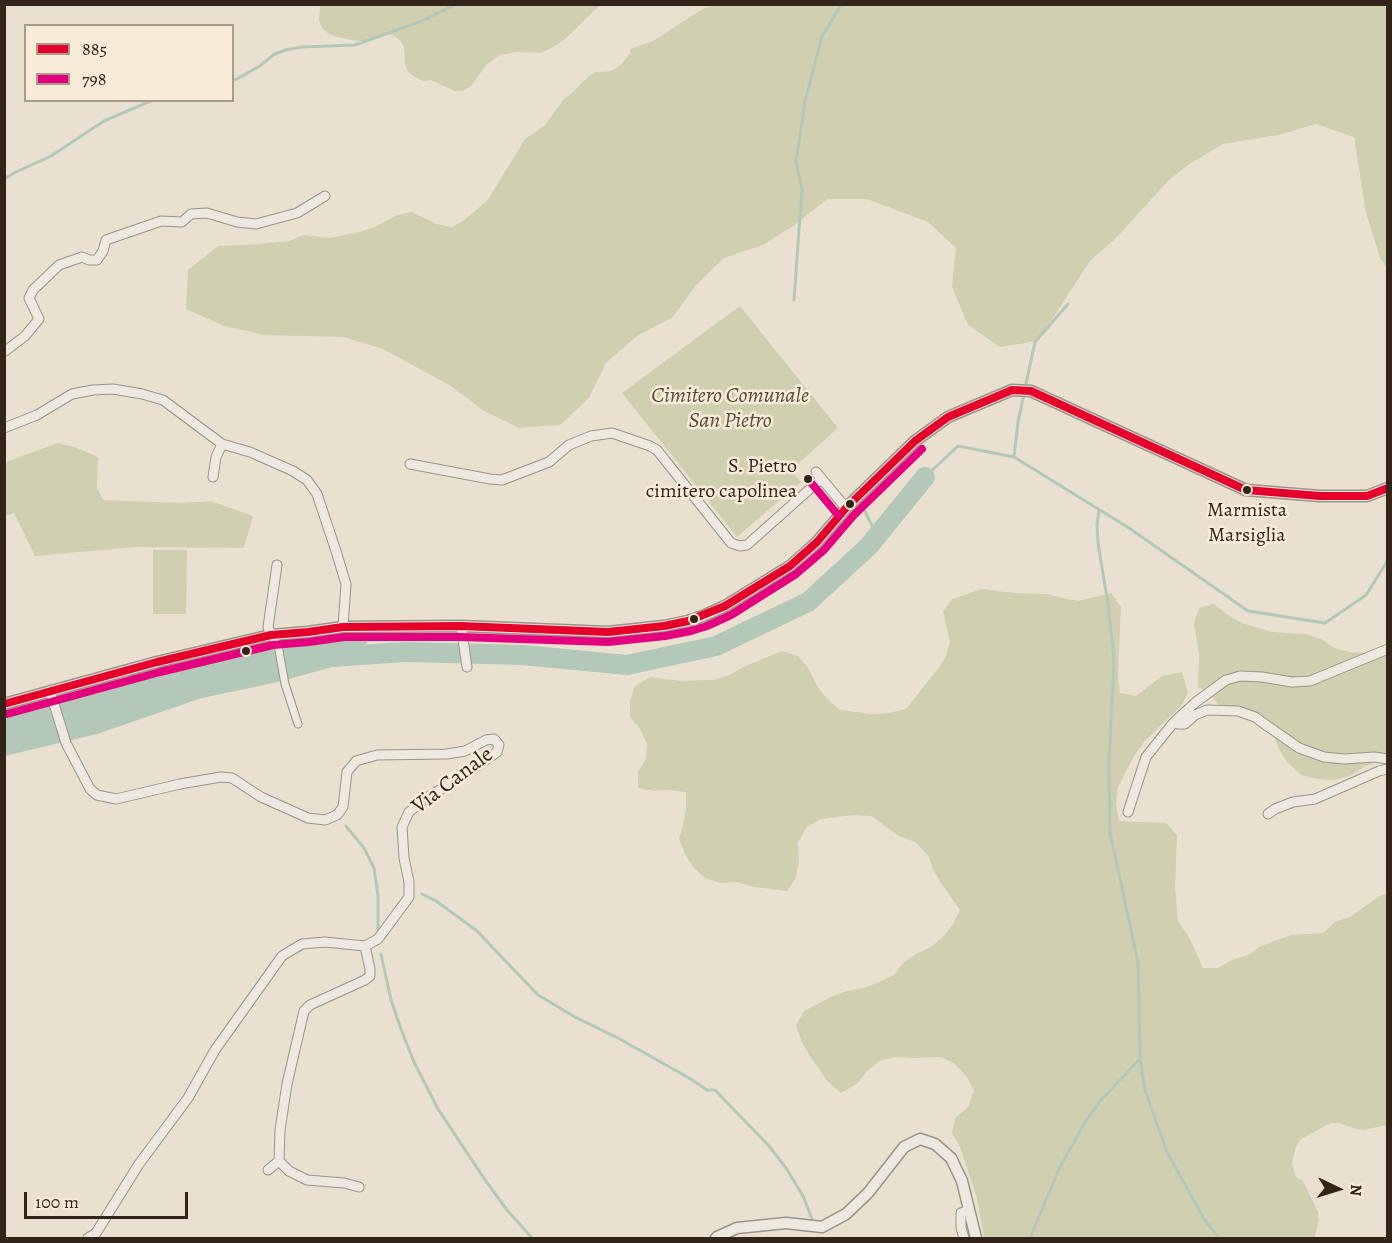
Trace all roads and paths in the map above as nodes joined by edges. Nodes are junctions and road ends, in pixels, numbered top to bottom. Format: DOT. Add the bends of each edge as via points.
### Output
graph roads {
  1 [pos="325,196"];
  2 [pos="4,352"];
  3 [pos="4,428"];
  4 [pos="222,444"];
  5 [pos="410,464"];
  6 [pos="213,477"];
  7 [pos="1388,488"];
  8 [pos="846,508"];
  9 [pos="277,565"];
  10 [pos="461,626"];
  11 [pos="343,627"];
  12 [pos="271,635"];
  13 [pos="1388,649"];
  14 [pos="466,663"];
  15 [pos="51,694"];
  16 [pos="4,704"];
  17 [pos="1174,722"];
  18 [pos="298,724"];
  19 [pos="1388,759"];
  20 [pos="1388,769"];
  21 [pos="1128,812"];
  22 [pos="1269,814"];
  23 [pos="365,946"];
  24 [pos="279,1161"];
  25 [pos="268,1170"];
  26 [pos="359,1187"];
  27 [pos="969,1210"];
  28 [pos="88,1239"];
  29 [pos="716,1239"];
  30 [pos="964,1239"];
  31 [pos="976,1239"];
  1 -- 2 [label="street" via="297,213 256,224 207,213 191,214 182,222 161,220 106,240 97,260 82,257 58,265 33,290 29,298 39,320"];
  3 -- 4 [label="street" via="37,415 72,394 113,389 163,400"];
  4 -- 6 [label="street"];
  4 -- 11 [label="street" via="293,471 307,480 317,494 346,584"];
  5 -- 8 [label="street" via="502,480 549,462 569,445 612,433 657,450 731,543 740,546 747,545 819,475"];
  7 -- 8 [label="street" via="1366,496 1246,490 1031,391 1012,390 948,417 915,441"];
  8 -- 10 [label="street" via="790,566 725,606 688,621 608,632"];
  9 -- 12 [label="street" via="268,627"];
  10 -- 11 [label="street"];
  10 -- 14 [label="street"];
  11 -- 12 [label="street"];
  12 -- 15 [label="street" via="157,662"];
  12 -- 18 [label="street" via="278,645"];
  13 -- 17 [label="street" via="1310,681 1240,676 1226,680"];
  15 -- 16 [label="street"];
  15 -- 23 [label="street, Via Canale" via="66,743 90,789 97,795 116,799 186,783 232,778 261,797 308,818 326,820 343,807 347,772 356,761 376,756 447,754 494,740 499,745 497,752 410,812 402,827 409,897 378,939"];
  17 -- 19 [label="street" via="1185,724 1207,710 1238,711 1255,717 1299,748 1324,757"];
  17 -- 21 [label="street" via="1146,757"];
  20 -- 22 [label="street"];
  23 -- 24 [label="street" via="370,976 304,1011 287,1084"];
  23 -- 28 [label="street" via="302,944 282,956 215,1050 188,1098 139,1164 96,1233"];
  24 -- 25 [label="street"];
  24 -- 26 [label="street" via="307,1180"];
  27 -- 29 [label="street" via="951,1158 935,1144 920,1139 904,1147 846,1214 822,1227 786,1223 737,1228"];
  27 -- 30 [label="street" via="961,1213"];
  27 -- 31 [label="street"];
}
